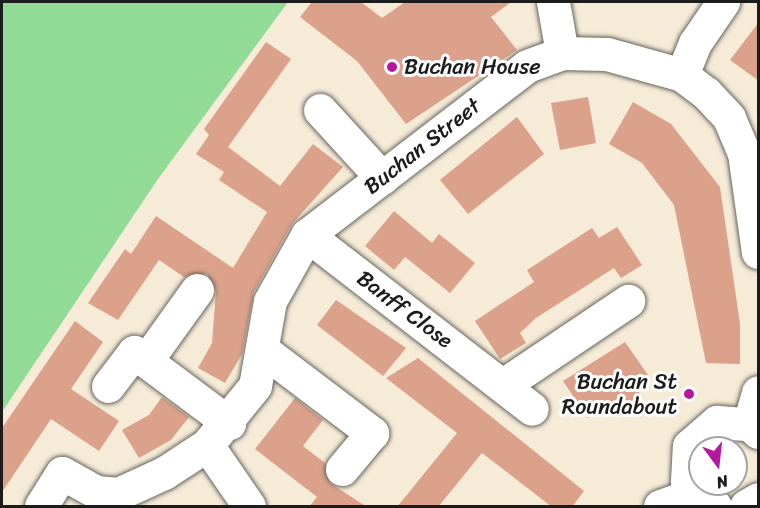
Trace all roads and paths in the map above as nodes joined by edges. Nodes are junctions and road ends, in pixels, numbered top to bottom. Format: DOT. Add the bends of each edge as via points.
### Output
graph roads {
  1 [pos="553,2"];
  2 [pos="723,2"];
  3 [pos="562,53"];
  4 [pos="682,75"];
  5 [pos="320,110"];
  6 [pos="382,178"];
  7 [pos="754,187"];
  8 [pos="307,234"];
  9 [pos="759,252"];
  10 [pos="189,301"];
  11 [pos="628,301"];
  12 [pos="264,351"];
  13 [pos="146,361"];
  14 [pos="503,385"];
  15 [pos="108,386"];
  16 [pos="759,392"];
  17 [pos="532,409"];
  18 [pos="754,428"];
  19 [pos="218,434"];
  20 [pos="342,469"];
  21 [pos="759,499"];
  22 [pos="120,500"];
  23 [pos="705,500"];
  24 [pos="41,507"];
  25 [pos="249,507"];
  26 [pos="660,507"];
  27 [pos="746,507"];
  1 -- 3 [label="street"];
  2 -- 4 [label="street" via="695,43"];
  3 -- 4 [label="street, Buchan Street" via="608,54"];
  3 -- 6 [label="street, Buchan Street" via="527,66"];
  4 -- 7 [label="street, Buchan Street" via="729,118"];
  5 -- 6 [label="street"];
  6 -- 8 [label="street, Buchan Street"];
  7 -- 9 [label="street, Buchan Street"];
  8 -- 12 [label="street, Buchan Street" via="270,301"];
  8 -- 14 [label="street, Banff Close"];
  10 -- 13 [label="street"];
  11 -- 14 [label="street"];
  12 -- 19 [label="street, Buchan Street" via="255,386"];
  12 -- 20 [label="street" via="372,433"];
  13 -- 15 [label="street" via="134,352"];
  13 -- 19 [label="street"];
  14 -- 17 [label="street, Banff Close"];
  16 -- 18 [label="street"];
  18 -- 23 [label="street" via="717,422 698,433 685,468"];
  19 -- 22 [label="street"];
  19 -- 25 [label="street"];
  21 -- 27 [label="street"];
  22 -- 24 [label="street" via="62,473"];
  23 -- 26 [label="street"];
}
